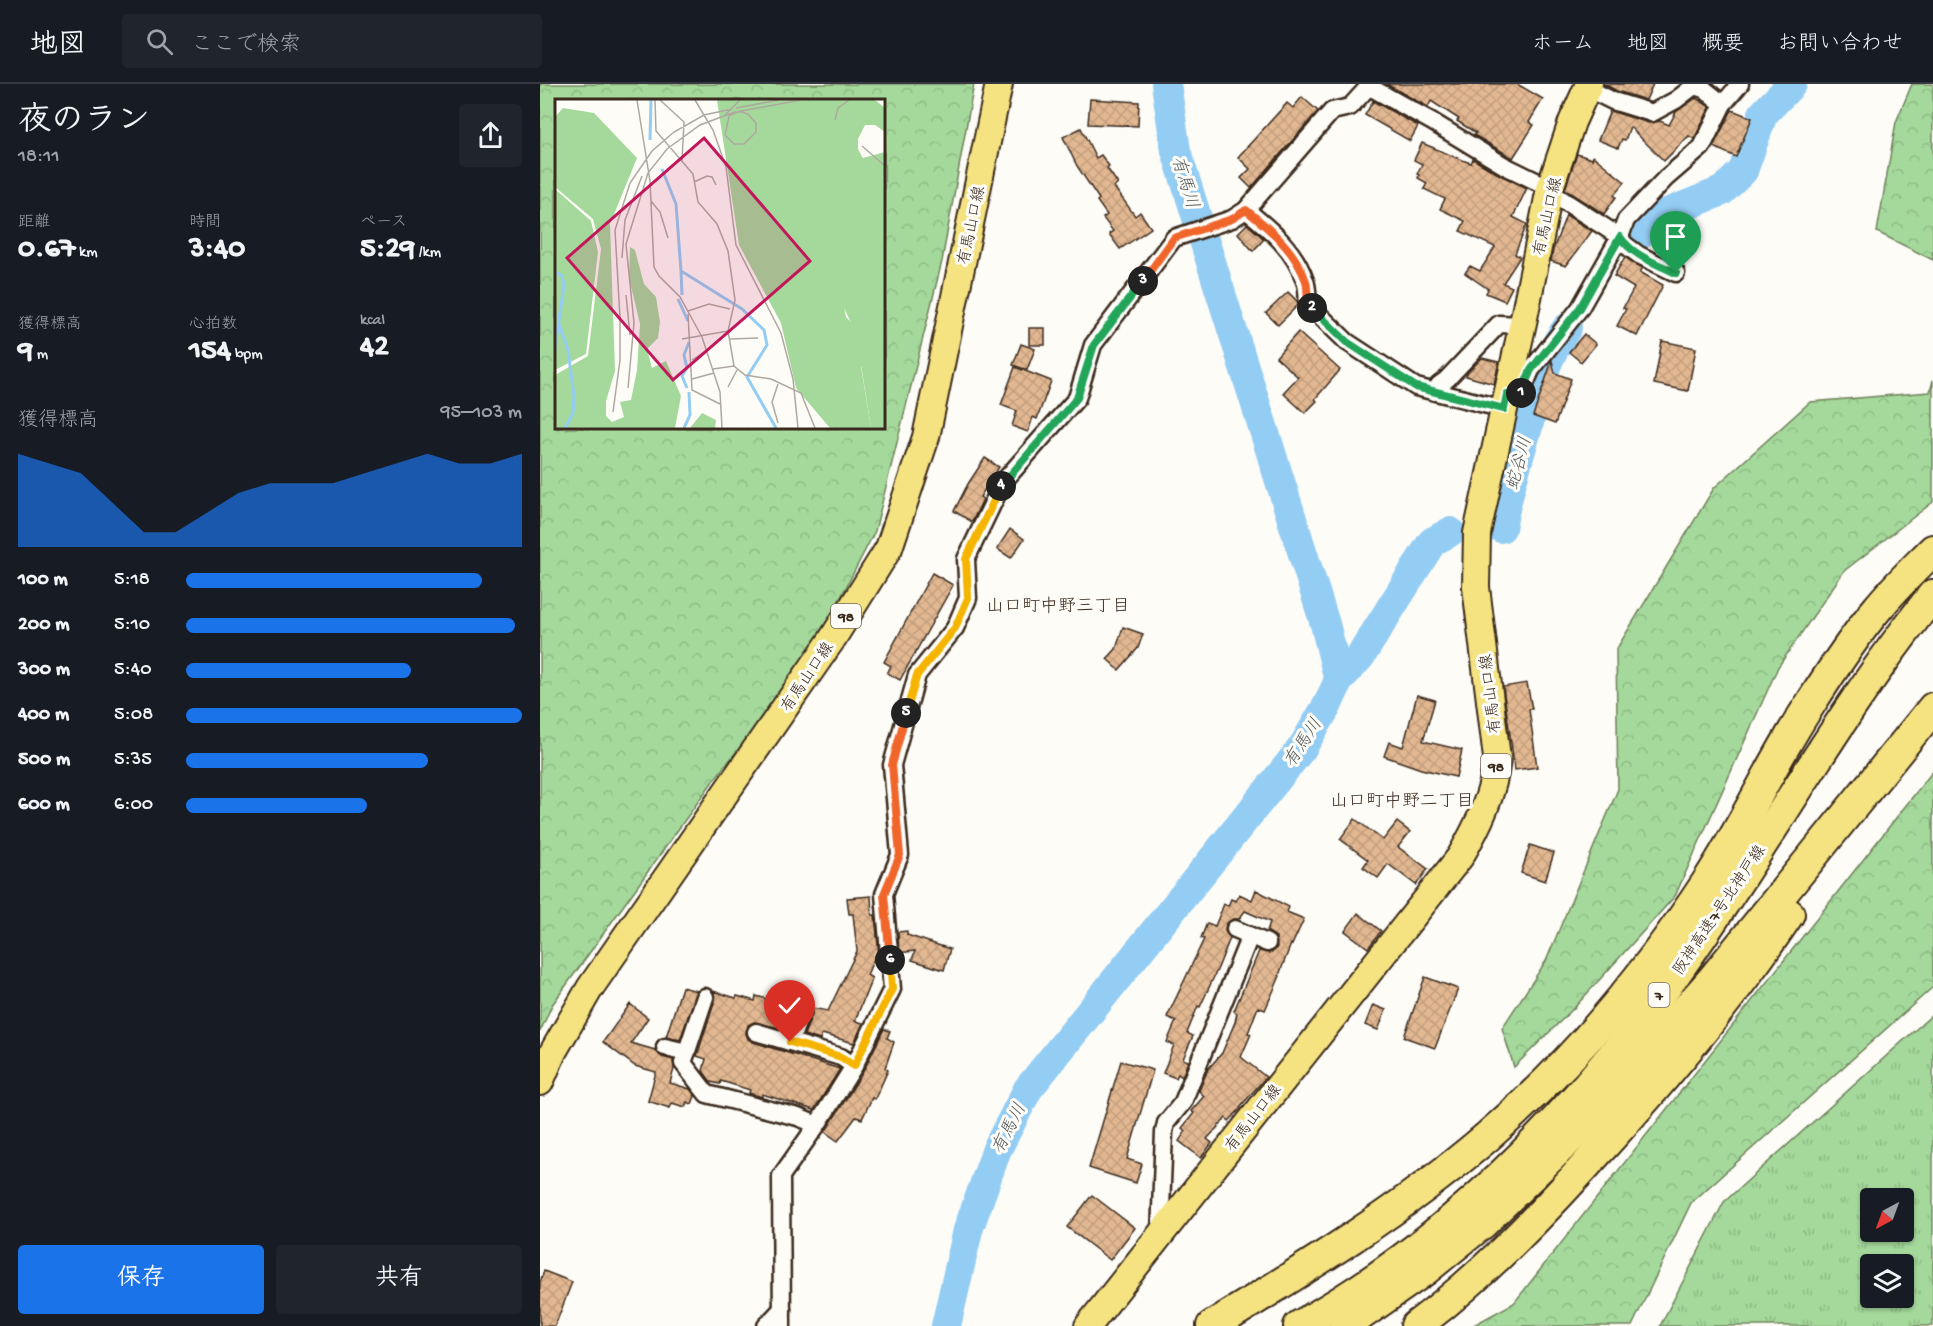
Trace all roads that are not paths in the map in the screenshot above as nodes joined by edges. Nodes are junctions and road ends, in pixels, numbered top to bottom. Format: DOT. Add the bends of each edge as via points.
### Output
graph roads {
  1 [pos="999,84"];
  2 [pos="1740,84"];
  3 [pos="1371,86"];
  4 [pos="1588,86"];
  5 [pos="1723,104"];
  6 [pos="1550,188"];
  7 [pos="1239,215"];
  8 [pos="1620,237"];
  9 [pos="1676,273"];
  10 [pos="1523,326"];
  11 [pos="1435,392"];
  12 [pos="1505,401"];
  13 [pos="1933,550"];
  14 [pos="1933,595"];
  15 [pos="1931,710"];
  16 [pos="1235,929"];
  17 [pos="1250,936"];
  18 [pos="1268,943"];
  19 [pos="705,997"];
  20 [pos="802,1010"];
  21 [pos="756,1032"];
  22 [pos="790,1042"];
  23 [pos="665,1047"];
  24 [pos="687,1052"];
  25 [pos="854,1066"];
  26 [pos="540,1082"];
  27 [pos="817,1125"];
  28 [pos="1160,1234"];
  29 [pos="782,1318"];
  30 [pos="1302,1324"];
  31 [pos="766,1326"];
  32 [pos="1088,1326"];
  33 [pos="1212,1326"];
  34 [pos="1345,1326"];
  35 [pos="1416,1326"];
  1 -- 26 [label="main road, 有馬山口線 / 98" via="926,437 889,548 831,641 590,988"];
  2 -- 5 [label="street"];
  3 -- 6 [label="street" via="1504,166"];
  3 -- 7 [label="street" via="1350,107 1332,111"];
  4 -- 5 [label="street" via="1613,100 1652,113 1694,86"];
  4 -- 6 [label="main road, 有馬山口線 / 98"];
  5 -- 8 [label="street" via="1702,147 1626,220"];
  6 -- 8 [label="street"];
  6 -- 10 [label="main road, 有馬山口線 / 98"];
  7 -- 11 [label="street" via="1272,231 1291,253 1306,282 1308,304 1347,342 1416,387"];
  7 -- 25 [label="street" via="1174,238 1094,345 1077,398 1003,482 966,559 968,598 955,628 917,675 892,765 900,855 884,894 892,989"];
  8 -- 9 [label="street" via="1639,255"];
  8 -- 12 [label="street" via="1580,308 1531,370 1521,394"];
  10 -- 11 [label="street" via="1499,324"];
  10 -- 12 [label="main road, 有馬山口線 / 98"];
  11 -- 12 [label="street"];
  12 -- 28 [label="main road, 有馬山口線 / 98" via="1477,533 1476,587 1497,758 1490,797 1460,856"];
  13 -- 33 [label="highway" via="1876,610 1808,706 1709,879 1587,1039 1523,1104 1441,1174 1366,1228"];
  14 -- 30 [label="highway, 阪神高速7号北神戸線 / 7" via="1857,698 1665,988 1577,1096 1519,1159 1466,1208 1409,1254"];
  15 -- 34 [label="highway, 阪神高速7号北神戸線 / 7" via="1712,980 1591,1118 1483,1223"];
  15 -- 35 [label="highway" via="1768,945 1692,1046 1513,1243 1478,1277"];
  16 -- 17 [label="street"];
  17 -- 18 [label="street"];
  17 -- 28 [label="street" via="1204,1028 1183,1102 1166,1124"];
  19 -- 24 [label="street"];
  20 -- 22 [label="street"];
  21 -- 22 [label="street"];
  22 -- 25 [label="street" via="841,1057"];
  23 -- 24 [label="street"];
  24 -- 27 [label="street" via="683,1063 707,1094"];
  25 -- 27 [label="street"];
  27 -- 29 [label="street" via="781,1176"];
  28 -- 32 [label="main road, 有馬山口線 / 98"];
  29 -- 31 [label="street"];
}
